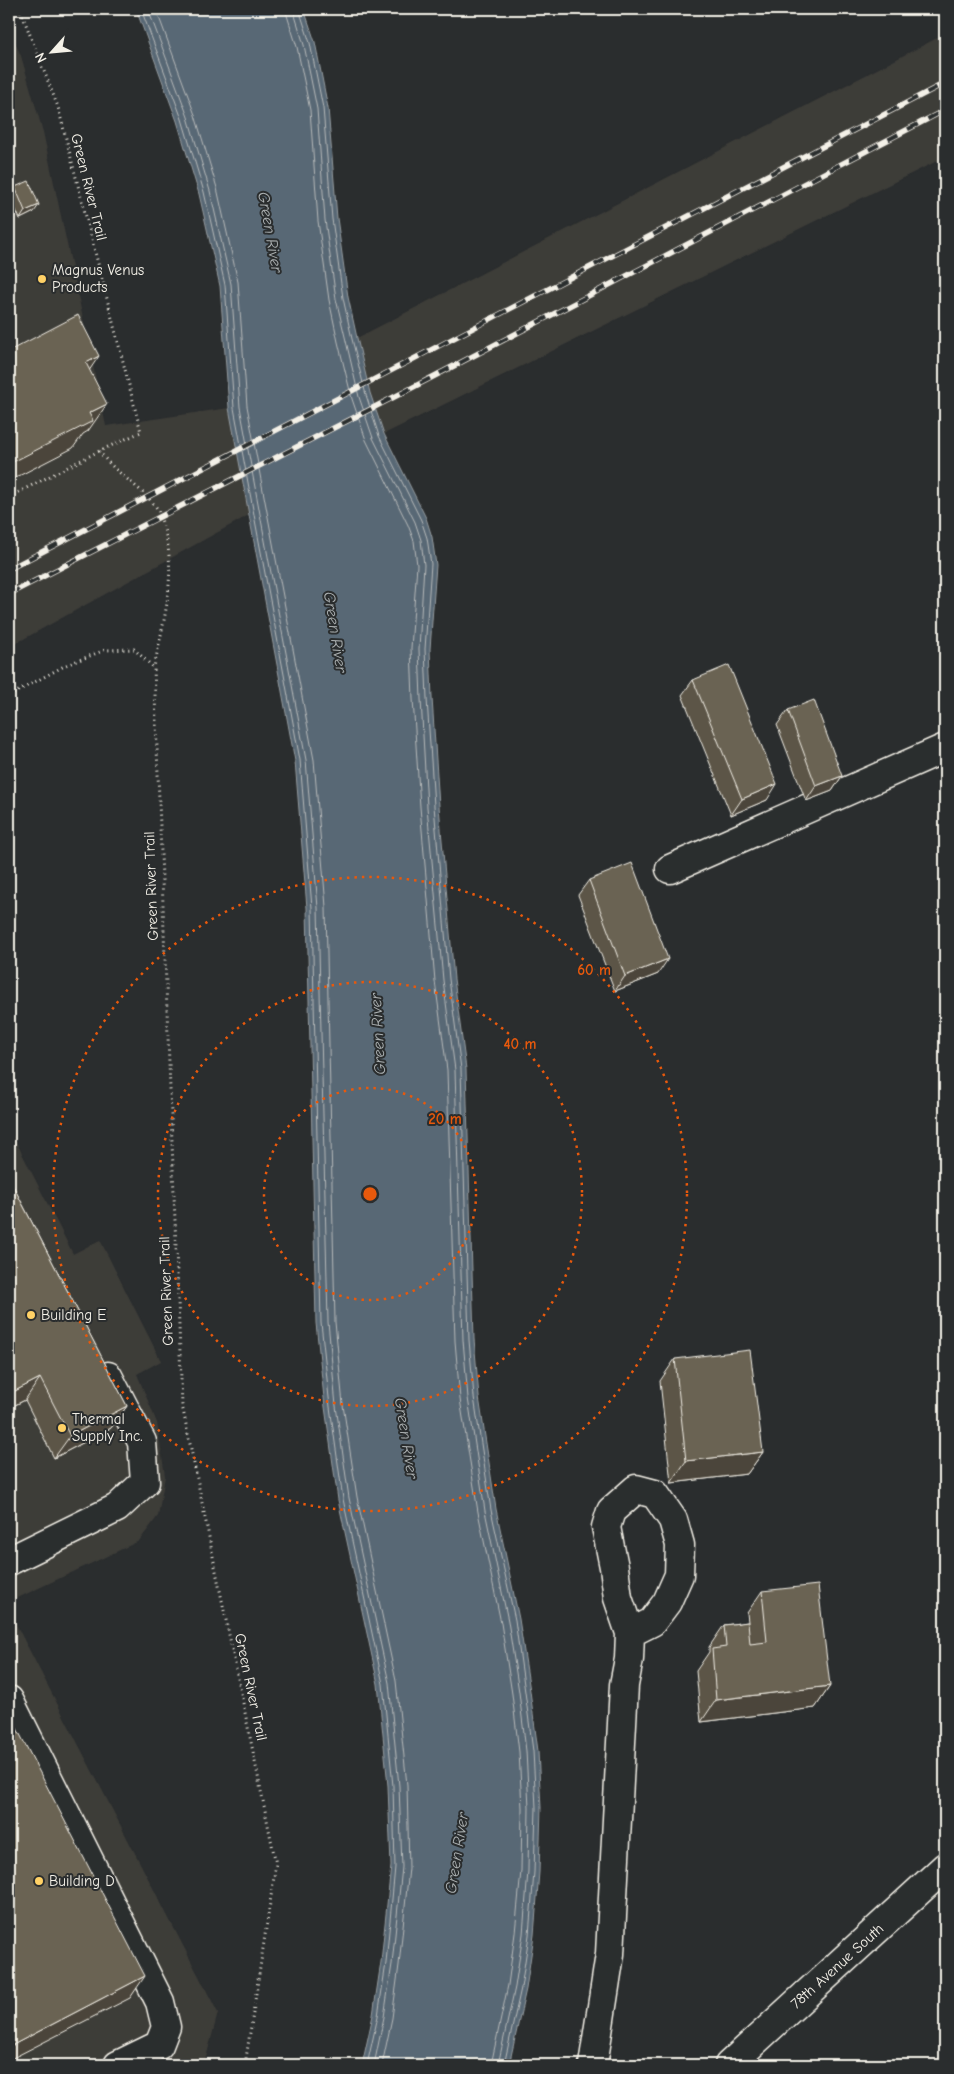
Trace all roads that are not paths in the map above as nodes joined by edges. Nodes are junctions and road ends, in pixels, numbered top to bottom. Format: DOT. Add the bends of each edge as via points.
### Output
graph roads {
  1 [pos="945,748"];
  2 [pos="670,869"];
  3 [pos="96,1355"];
  4 [pos="9,1561"];
  5 [pos="630,1633"];
  6 [pos="9,1700"];
  7 [pos="945,1868"];
  8 [pos="118,2065"];
  9 [pos="593,2065"];
  10 [pos="729,2065"];
  1 -- 2 [label="street"];
  3 -- 4 [label="street" via="142,1442 146,1482 117,1508"];
  5 -- 9 [label="street" via="624,1685 610,1954"];
  6 -- 8 [label="street" via="160,2002 166,2027 159,2044"];
  7 -- 10 [label="street, 78th Avenue South"];
}
